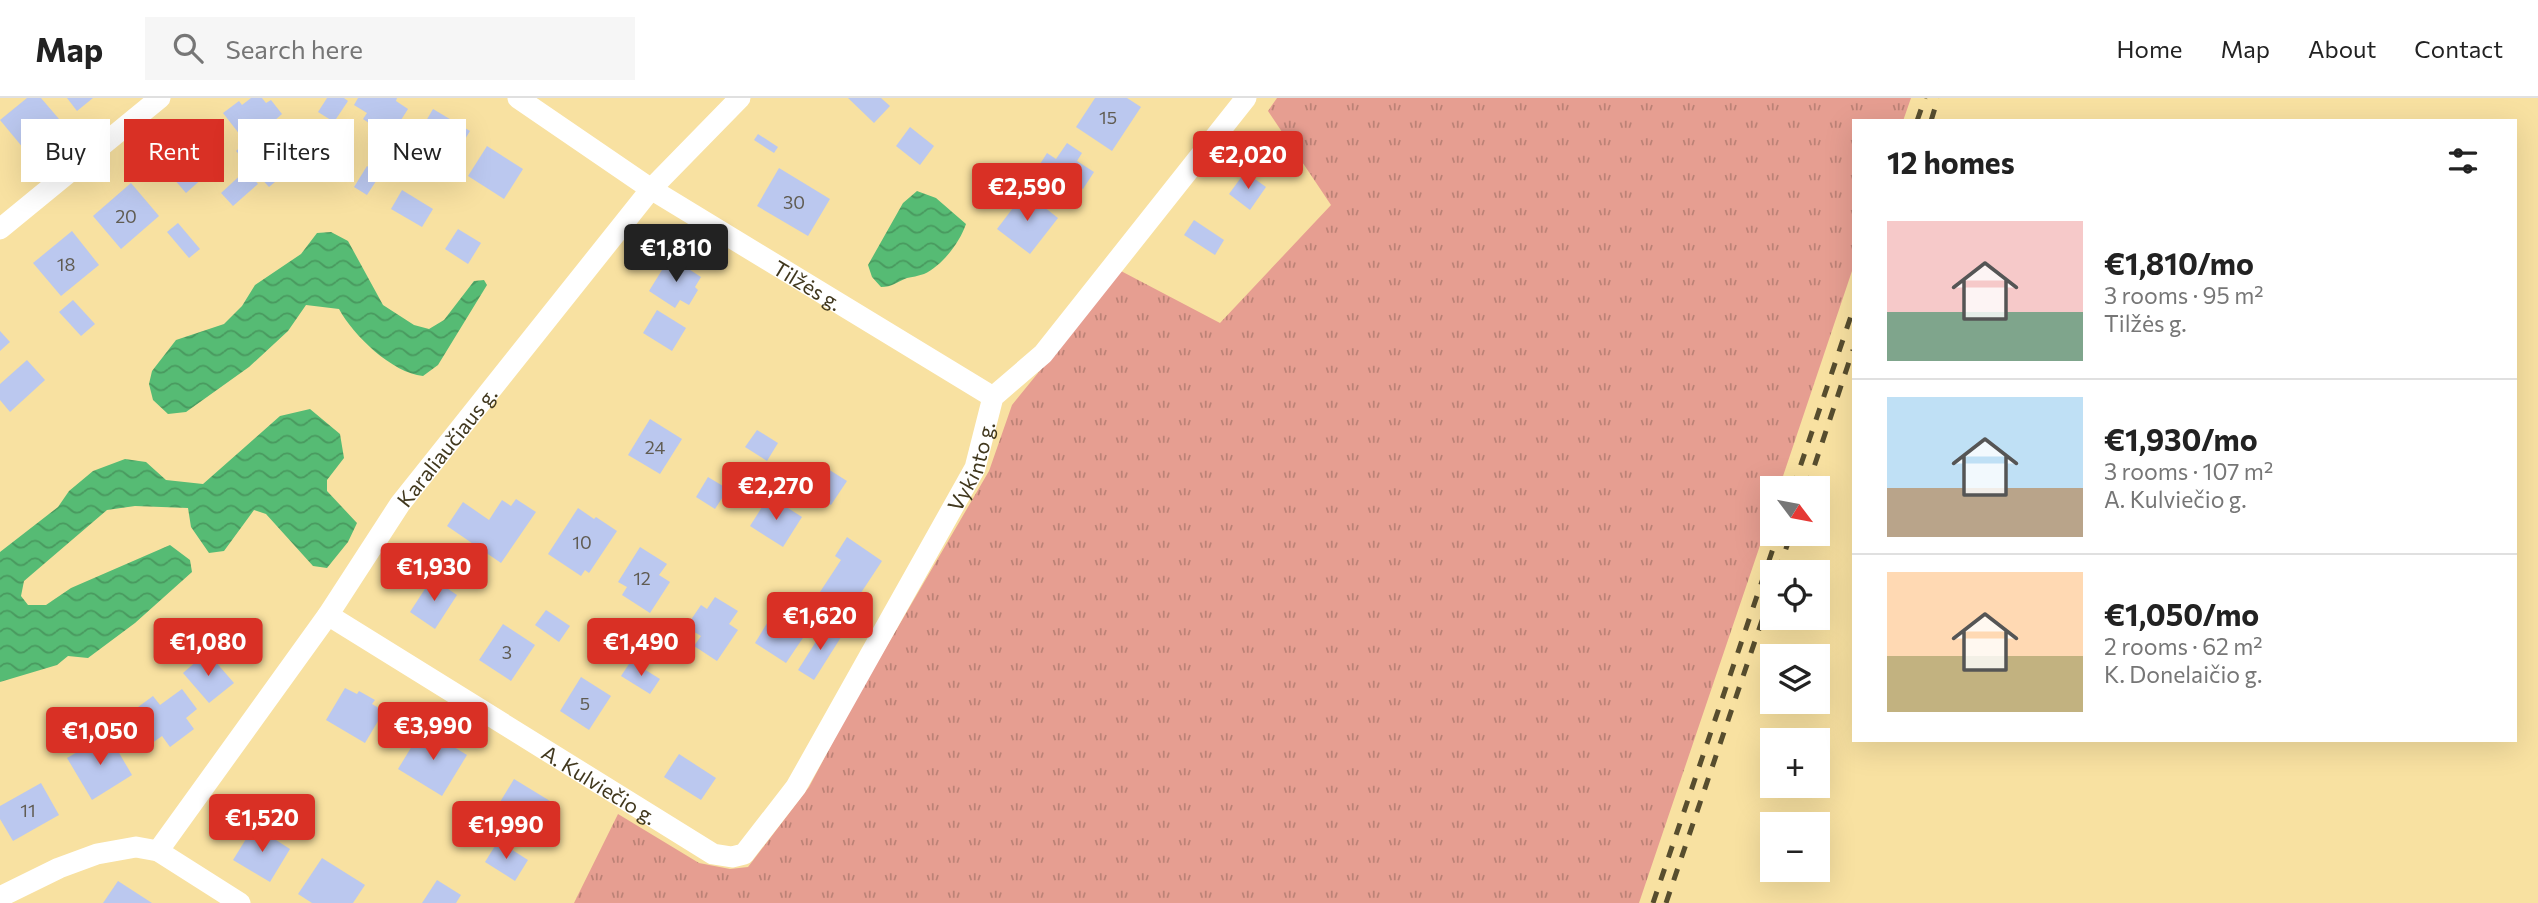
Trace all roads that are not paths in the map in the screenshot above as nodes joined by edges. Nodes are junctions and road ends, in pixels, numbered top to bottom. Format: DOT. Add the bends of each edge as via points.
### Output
graph roads {
  1 [pos="160,98"];
  2 [pos="740,98"];
  3 [pos="1246,98"];
  4 [pos="525,100"];
  5 [pos="651,189"];
  6 [pos="4,216"];
  7 [pos="993,397"];
  8 [pos="328,615"];
  9 [pos="158,850"];
  10 [pos="732,857"];
  11 [pos="0,897"];
  12 [pos="240,903"];
  1 -- 6 [label="street"];
  2 -- 5 [label="street, Karaliaučiaus g."];
  3 -- 7 [label="street, Vykinto g." via="1043,354"];
  4 -- 5 [label="street, Tilžės g."];
  5 -- 7 [label="street, Tilžės g."];
  5 -- 8 [label="street, Karaliaučiaus g." via="400,504"];
  7 -- 10 [label="street, Vykinto g." via="975,468 796,787 744,854"];
  8 -- 9 [label="street, Karaliaučiaus g."];
  8 -- 10 [label="street, A. Kulviečio g." via="713,854"];
  9 -- 11 [label="street" via="97,854"];
  9 -- 12 [label="street"];
}
